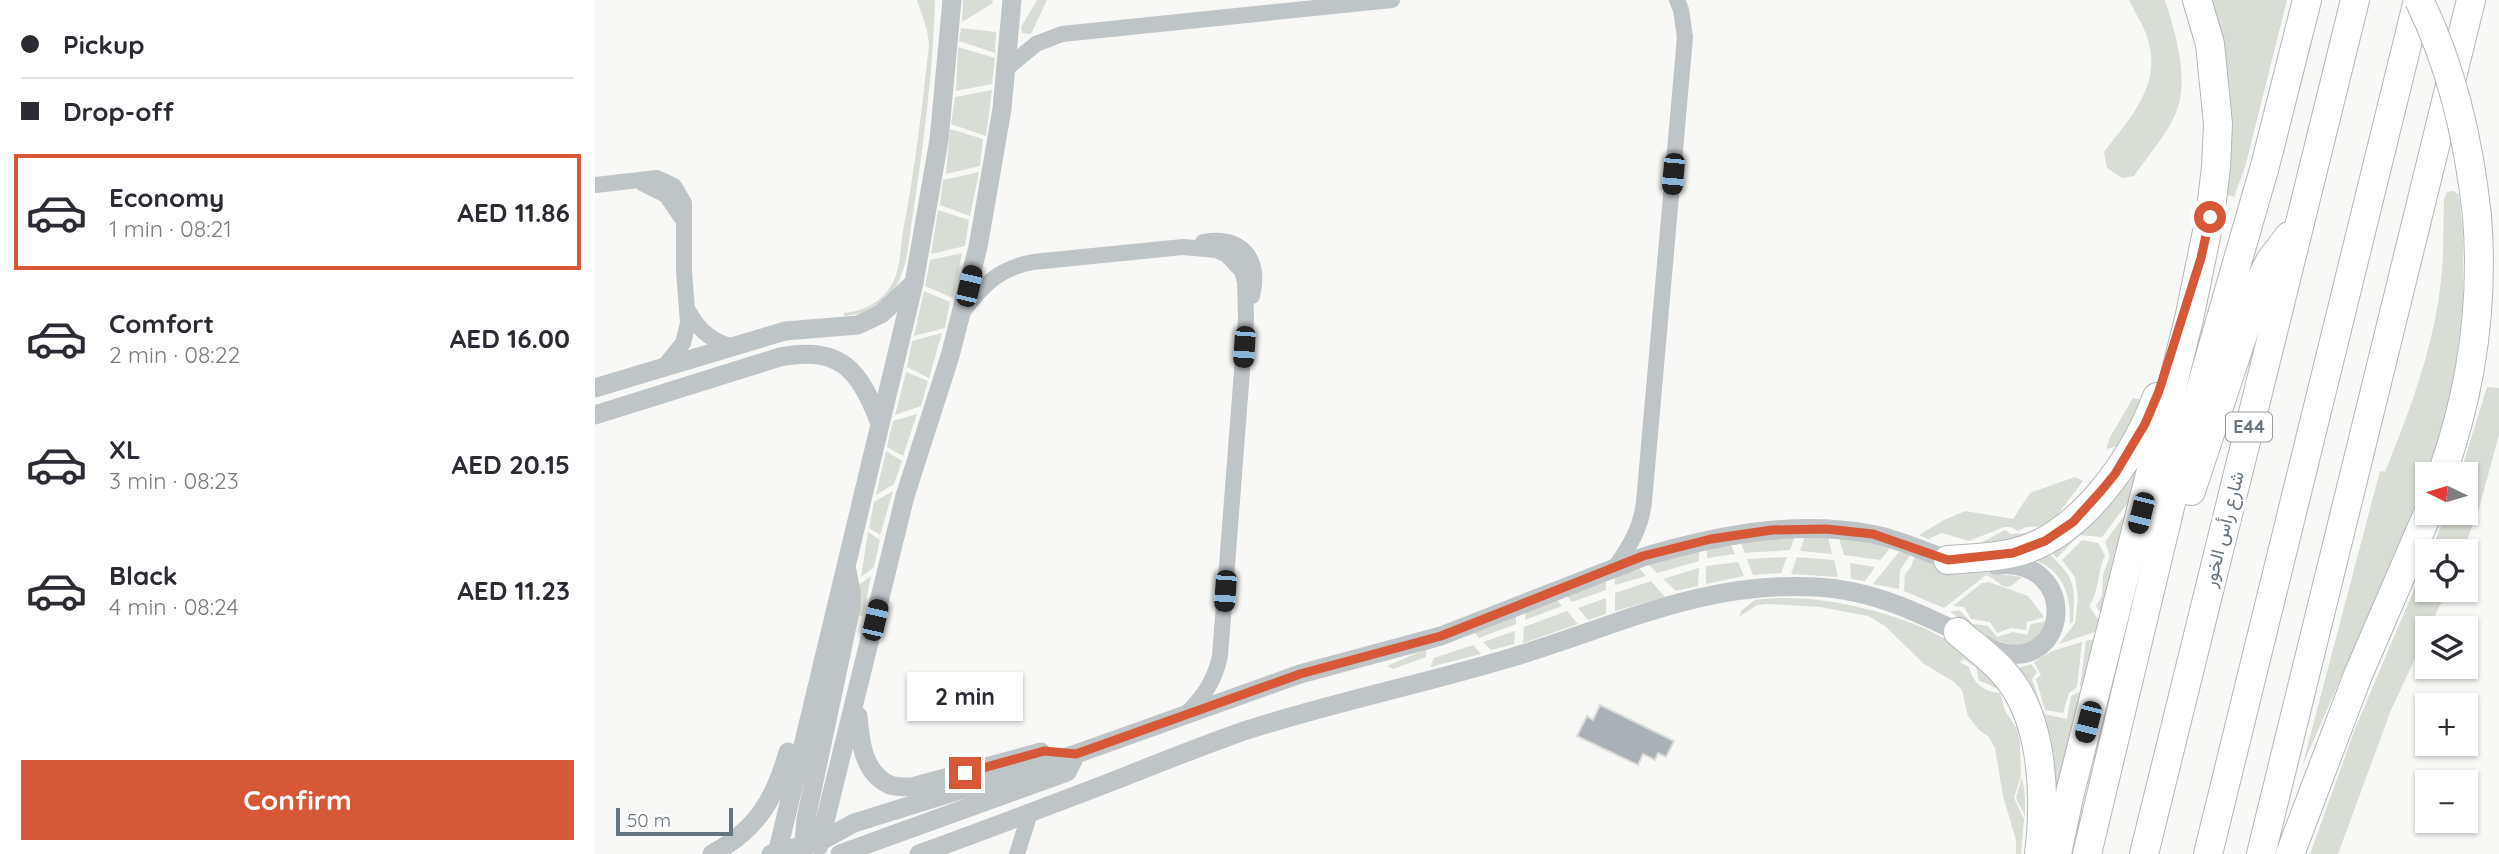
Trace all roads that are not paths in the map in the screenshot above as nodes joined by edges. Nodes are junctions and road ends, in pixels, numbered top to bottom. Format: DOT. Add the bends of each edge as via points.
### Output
graph roads {
  1 [pos="952,0"];
  2 [pos="1011,0"];
  3 [pos="1392,0"];
  4 [pos="1677,0"];
  5 [pos="1690,0"];
  6 [pos="2197,0"];
  7 [pos="2307,0"];
  8 [pos="2355,0"];
  9 [pos="2419,0"];
  10 [pos="2471,0"];
  11 [pos="1685,37"];
  12 [pos="1006,69"];
  13 [pos="595,185"];
  14 [pos="2298,226"];
  15 [pos="2201,258"];
  16 [pos="914,283"];
  17 [pos="689,312"];
  18 [pos="962,314"];
  19 [pos="736,347"];
  20 [pos="662,369"];
  21 [pos="595,388"];
  22 [pos="595,415"];
  23 [pos="880,423"];
  24 [pos="2446,462"];
  25 [pos="2423,525"];
  26 [pos="1948,560"];
  27 [pos="845,564"];
  28 [pos="1615,567"];
  29 [pos="1958,632"];
  30 [pos="815,686"];
  31 [pos="857,696"];
  32 [pos="1185,714"];
  33 [pos="2117,729"];
  34 [pos="1076,754"];
  35 [pos="1030,813"];
  36 [pos="811,850"];
  37 [pos="712,854"];
  38 [pos="775,854"];
  39 [pos="839,854"];
  40 [pos="919,854"];
  41 [pos="1017,854"];
  42 [pos="2039,854"];
  43 [pos="2057,854"];
  44 [pos="2087,854"];
  45 [pos="2144,854"];
  46 [pos="2207,854"];
  47 [pos="2261,854"];
  48 [pos="2290,854"];
  1 -- 16 [label="street" via="939,140"];
  2 -- 12 [label="street"];
  3 -- 12 [label="street" via="1062,34 1036,44"];
  4 -- 11 [label="street"];
  5 -- 11 [label="street"];
  6 -- 15 [label="highway" via="2210,44 2218,124"];
  7 -- 33 [label="highway" via="2265,166 2187,436"];
  8 -- 14 [label="highway, شارع رأس الخور / E44"];
  9 -- 24 [label="highway, bridge" via="2448,68 2462,117 2477,216 2479,281 2473,346 2461,413"];
  9 -- 46 [label="highway"];
  10 -- 47 [label="highway"];
  11 -- 28 [label="street" via="1644,502 1640,526"];
  12 -- 18 [label="street" via="995,158"];
  13 -- 17 [label="street" via="657,178 674,186 684,203"];
  14 -- 33 [label="highway" via="2262,277 2202,456 2142,667"];
  14 -- 45 [label="highway, شارع رأس الخور / E44"];
  15 -- 26 [label="highway" via="2153,408 2101,491 2073,522 2037,544 2013,553"];
  15 -- 43 [label="highway"];
  16 -- 19 [label="street" via="867,322 785,331"];
  16 -- 23 [label="street"];
  17 -- 19 [label="street" via="707,336"];
  17 -- 20 [label="street" via="683,343"];
  18 -- 31 [label="street" via="905,496"];
  18 -- 32 [label="street" via="992,278 1019,265 1183,247 1216,250 1235,261 1245,282 1246,319 1220,656 1204,696"];
  19 -- 20 [label="street"];
  20 -- 21 [label="street"];
  22 -- 23 [label="street" via="804,353 828,357 849,368 865,388"];
  23 -- 27 [label="street"];
  25 -- 48 [label="highway"];
  26 -- 28 [label="street" via="1873,534 1799,528 1711,539"];
  26 -- 29 [label="street" via="2024,567 2049,585 2057,602 2054,629 2043,644 2029,652 2005,654"];
  27 -- 30 [label="street"];
  27 -- 36 [label="street" via="851,607"];
  28 -- 32 [label="street" via="1441,636 1300,674"];
  29 -- 35 [label="street" via="1880,598 1839,588 1770,587 1704,595 1515,656 1291,716"];
  29 -- 42 [label="highway" via="2005,673 2023,702 2041,779"];
  30 -- 37 [label="street" via="800,712 783,771 766,808 744,833"];
  30 -- 38 [label="street"];
  31 -- 34 [label="street" via="863,755 879,778 891,786 912,787 1044,751"];
  31 -- 36 [label="street"];
  32 -- 34 [label="street"];
  33 -- 44 [label="highway"];
  34 -- 36 [label="street" via="854,823"];
  34 -- 39 [label="street" via="1067,772"];
  35 -- 40 [label="street"];
  35 -- 41 [label="street"];
  36 -- 38 [label="street"];
}
